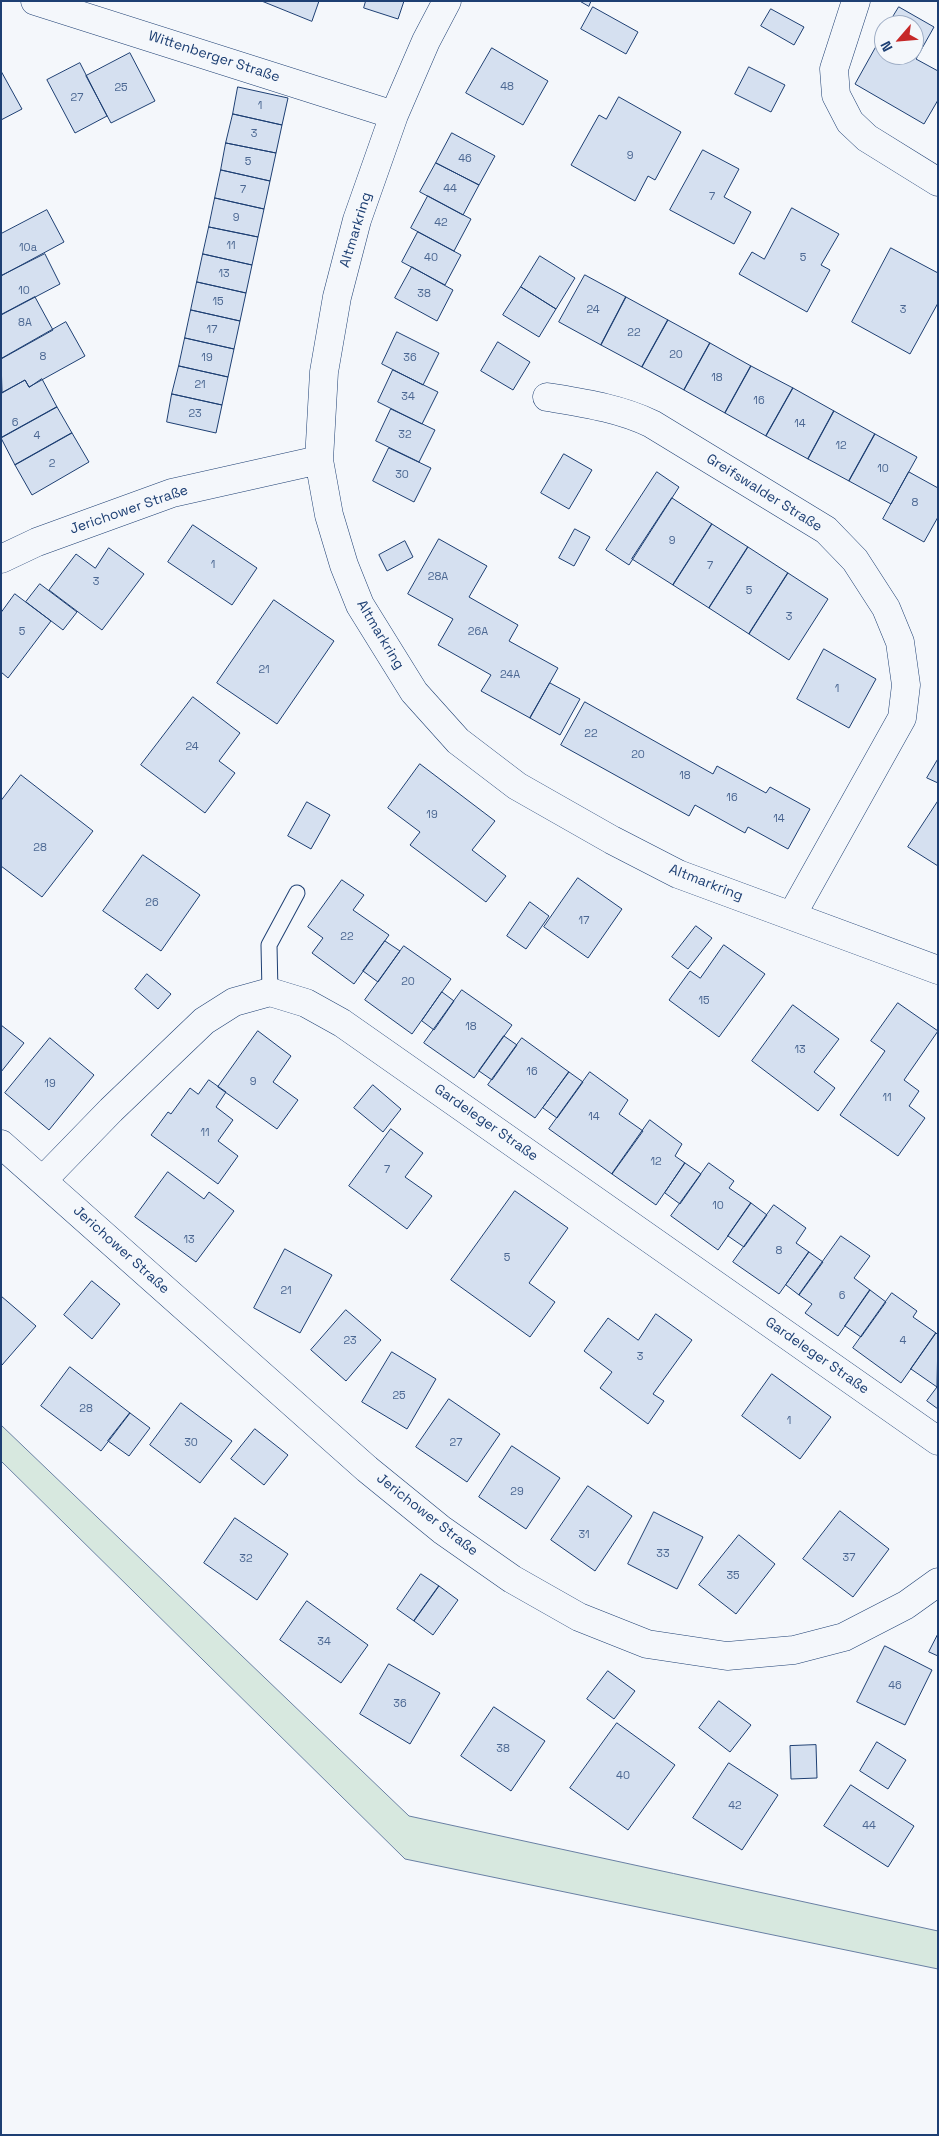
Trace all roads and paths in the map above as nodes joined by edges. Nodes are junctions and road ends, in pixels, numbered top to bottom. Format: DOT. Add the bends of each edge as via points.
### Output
graph roads {
  1 [pos="448,1"];
  2 [pos="856,1"];
  3 [pos="37,2"];
  4 [pos="394,115"];
  5 [pos="938,182"];
  6 [pos="547,397"];
  7 [pos="319,460"];
  8 [pos="1,559"];
  9 [pos="297,893"];
  10 [pos="792,915"];
  11 [pos="938,970"];
  12 [pos="270,992"];
  13 [pos="1,1144"];
  14 [pos="43,1180"];
  15 [pos="938,1441"];
  16 [pos="938,1582"];
  1 -- 4 [label="street, Altmarkring" via="426,41"];
  2 -- 5 [label="street" via="834,69 836,95 850,122 867,138"];
  3 -- 4 [label="street, Wittenberger Straße"];
  4 -- 7 [label="street, Altmarkring" via="357,220 337,297 324,372"];
  6 -- 10 [label="street, Greifswalder Straße" via="632,414 826,530 855,560 886,608 900,642 906,685 902,718"];
  7 -- 8 [label="street, Jerichower Straße" via="172,493 37,542"];
  7 -- 10 [label="street, Altmarkring" via="332,523 360,605 414,692 458,741 517,786 612,840 678,874"];
  9 -- 12 [label="lane" via="269,945"];
  10 -- 11 [label="street, Altmarkring"];
  12 -- 14 [label="street" via="234,1002 204,1021"];
  12 -- 15 [label="street, Gardeleger Straße" via="306,1003 342,1023"];
  13 -- 14 [label="street, Jerichower Straße"];
  14 -- 16 [label="street, Jerichower Straße" via="367,1469 442,1530 512,1579 579,1617 647,1644 727,1656 794,1650 844,1637 906,1605"];
}
